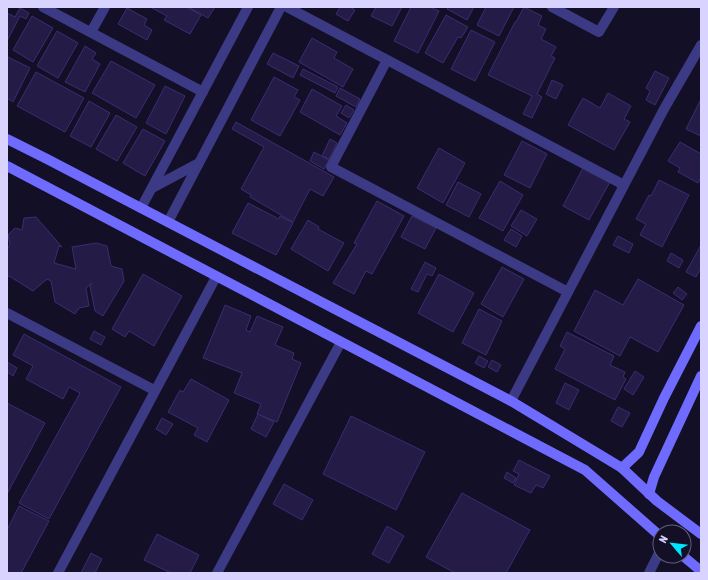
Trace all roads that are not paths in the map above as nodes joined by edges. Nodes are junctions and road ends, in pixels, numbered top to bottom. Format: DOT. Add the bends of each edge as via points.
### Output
graph roads {
  1 [pos="44,7"];
  2 [pos="104,7"];
  3 [pos="248,7"];
  4 [pos="281,7"];
  5 [pos="287,7"];
  6 [pos="552,7"];
  7 [pos="614,7"];
  8 [pos="91,32"];
  9 [pos="701,45"];
  10 [pos="387,60"];
  11 [pos="202,92"];
  12 [pos="7,139"];
  13 [pos="199,163"];
  14 [pos="7,166"];
  15 [pos="624,185"];
  16 [pos="152,188"];
  17 [pos="141,208"];
  18 [pos="168,222"];
  19 [pos="216,276"];
  20 [pos="568,292"];
  21 [pos="7,313"];
  22 [pos="701,326"];
  23 [pos="341,342"];
  24 [pos="701,376"];
  25 [pos="154,390"];
  26 [pos="511,401"];
  27 [pos="622,468"];
  28 [pos="649,494"];
  29 [pos="652,529"];
  30 [pos="701,534"];
  31 [pos="654,564"];
  32 [pos="692,564"];
  33 [pos="701,571"];
  34 [pos="58,573"];
  35 [pos="217,573"];
  36 [pos="649,573"];
  1 -- 8 [label="street"];
  2 -- 8 [label="street"];
  3 -- 11 [label="street"];
  4 -- 13 [label="street"];
  5 -- 10 [label="street"];
  6 -- 7 [label="street" via="599,32"];
  8 -- 11 [label="street"];
  9 -- 15 [label="street"];
  10 -- 15 [label="street"];
  10 -- 20 [label="street" via="331,168"];
  11 -- 16 [label="street"];
  12 -- 17 [label="street"];
  13 -- 16 [label="street"];
  13 -- 18 [label="street"];
  14 -- 19 [label="street"];
  15 -- 20 [label="street"];
  16 -- 17 [label="street"];
  17 -- 18 [label="street"];
  18 -- 26 [label="street"];
  19 -- 23 [label="street"];
  19 -- 25 [label="street"];
  20 -- 26 [label="street"];
  21 -- 25 [label="street"];
  22 -- 27 [label="street" via="639,452"];
  23 -- 29 [label="street" via="585,470"];
  23 -- 35 [label="street"];
  24 -- 28 [label="street" via="654,477"];
  25 -- 34 [label="street"];
  26 -- 27 [label="street"];
  27 -- 28 [label="street"];
  28 -- 30 [label="street"];
  31 -- 36 [label="street"];
  32 -- 33 [label="street"];
}
